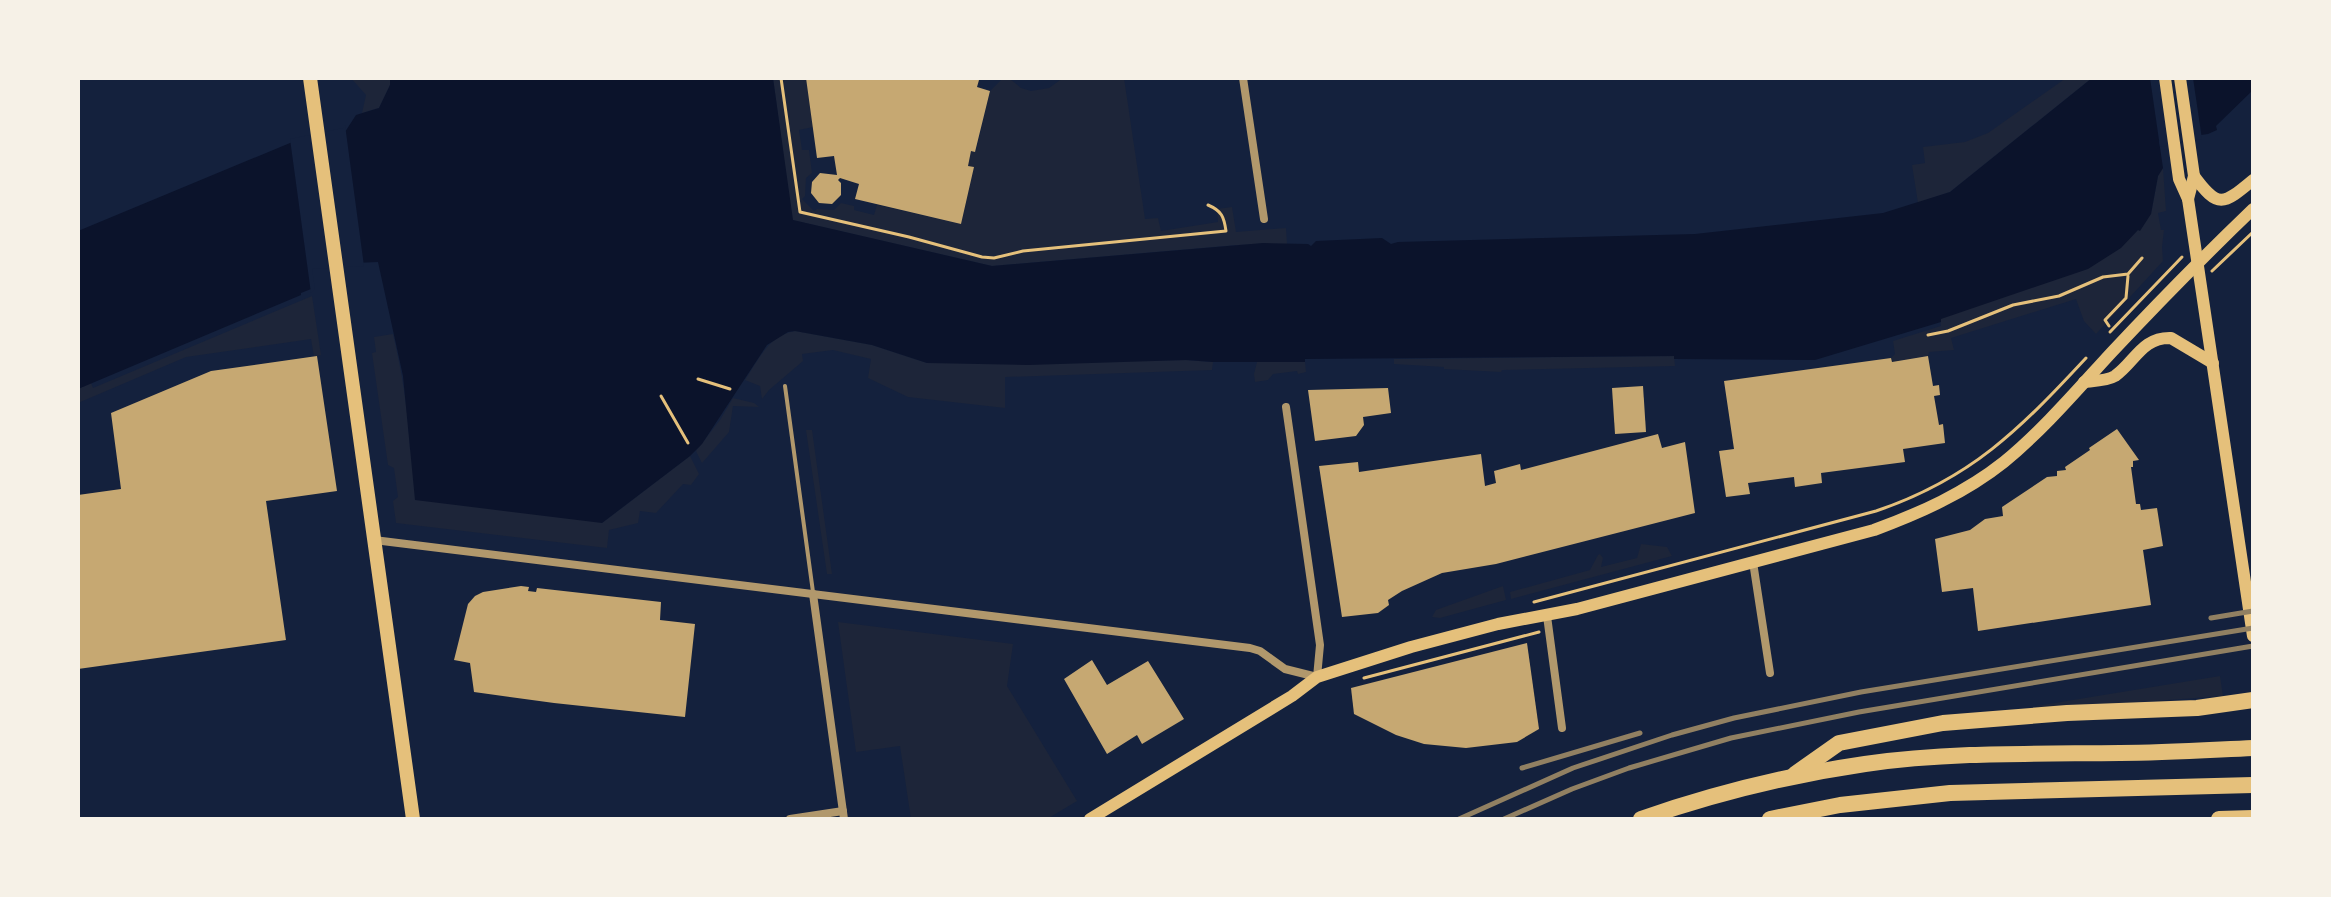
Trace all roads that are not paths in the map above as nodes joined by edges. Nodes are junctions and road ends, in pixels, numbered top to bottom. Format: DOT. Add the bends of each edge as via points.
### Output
graph roads {
  1 [pos="310,78"];
  2 [pos="1243,78"];
  3 [pos="2165,78"];
  4 [pos="2180,78"];
  5 [pos="2194,176"];
  6 [pos="2253,180"];
  7 [pos="2188,199"];
  8 [pos="2253,209"];
  9 [pos="1264,219"];
  10 [pos="2198,263"];
  11 [pos="2213,363"];
  12 [pos="2084,382"];
  13 [pos="785,386"];
  14 [pos="1286,407"];
  15 [pos="374,540"];
  16 [pos="1753,562"];
  17 [pos="813,594"];
  18 [pos="1547,616"];
  19 [pos="2253,636"];
  20 [pos="1770,673"];
  21 [pos="1317,677"];
  22 [pos="2253,700"];
  23 [pos="1562,728"];
  24 [pos="2253,748"];
  25 [pos="1790,778"];
  26 [pos="2253,785"];
  27 [pos="843,815"];
  28 [pos="2253,818"];
  29 [pos="413,819"];
  30 [pos="790,819"];
  31 [pos="1090,819"];
  32 [pos="1641,819"];
  33 [pos="1770,819"];
  34 [pos="2219,819"];
  1 -- 15 [label="main road"];
  2 -- 9 [label="street"];
  3 -- 7 [label="main road" via="2179,179"];
  4 -- 5 [label="main road"];
  5 -- 6 [label="main road" via="2208,194 2221,200"];
  5 -- 7 [label="main road"];
  7 -- 10 [label="main road"];
  8 -- 10 [label="main road"];
  10 -- 11 [label="main road"];
  10 -- 12 [label="main road"];
  11 -- 12 [label="main road" via="2164,338 2147,343 2113,377"];
  11 -- 19 [label="main road"];
  12 -- 16 [label="main road" via="2028,441 1958,493 1874,530"];
  13 -- 17 [label="lane"];
  14 -- 21 [label="street" via="1320,645"];
  15 -- 17 [label="street"];
  15 -- 29 [label="main road"];
  16 -- 18 [label="main road"];
  16 -- 20 [label="street"];
  17 -- 21 [label="street" via="1250,648 1285,669"];
  17 -- 27 [label="street"];
  18 -- 21 [label="main road" via="1411,647"];
  18 -- 23 [label="street"];
  21 -- 31 [label="main road"];
  22 -- 25 [label="highway" via="1943,723 1839,743"];
  24 -- 25 [label="highway" via="1929,758"];
  25 -- 32 [label="highway"];
  26 -- 33 [label="highway" via="1950,793"];
  27 -- 30 [label="street"];
  28 -- 34 [label="highway"];
}
